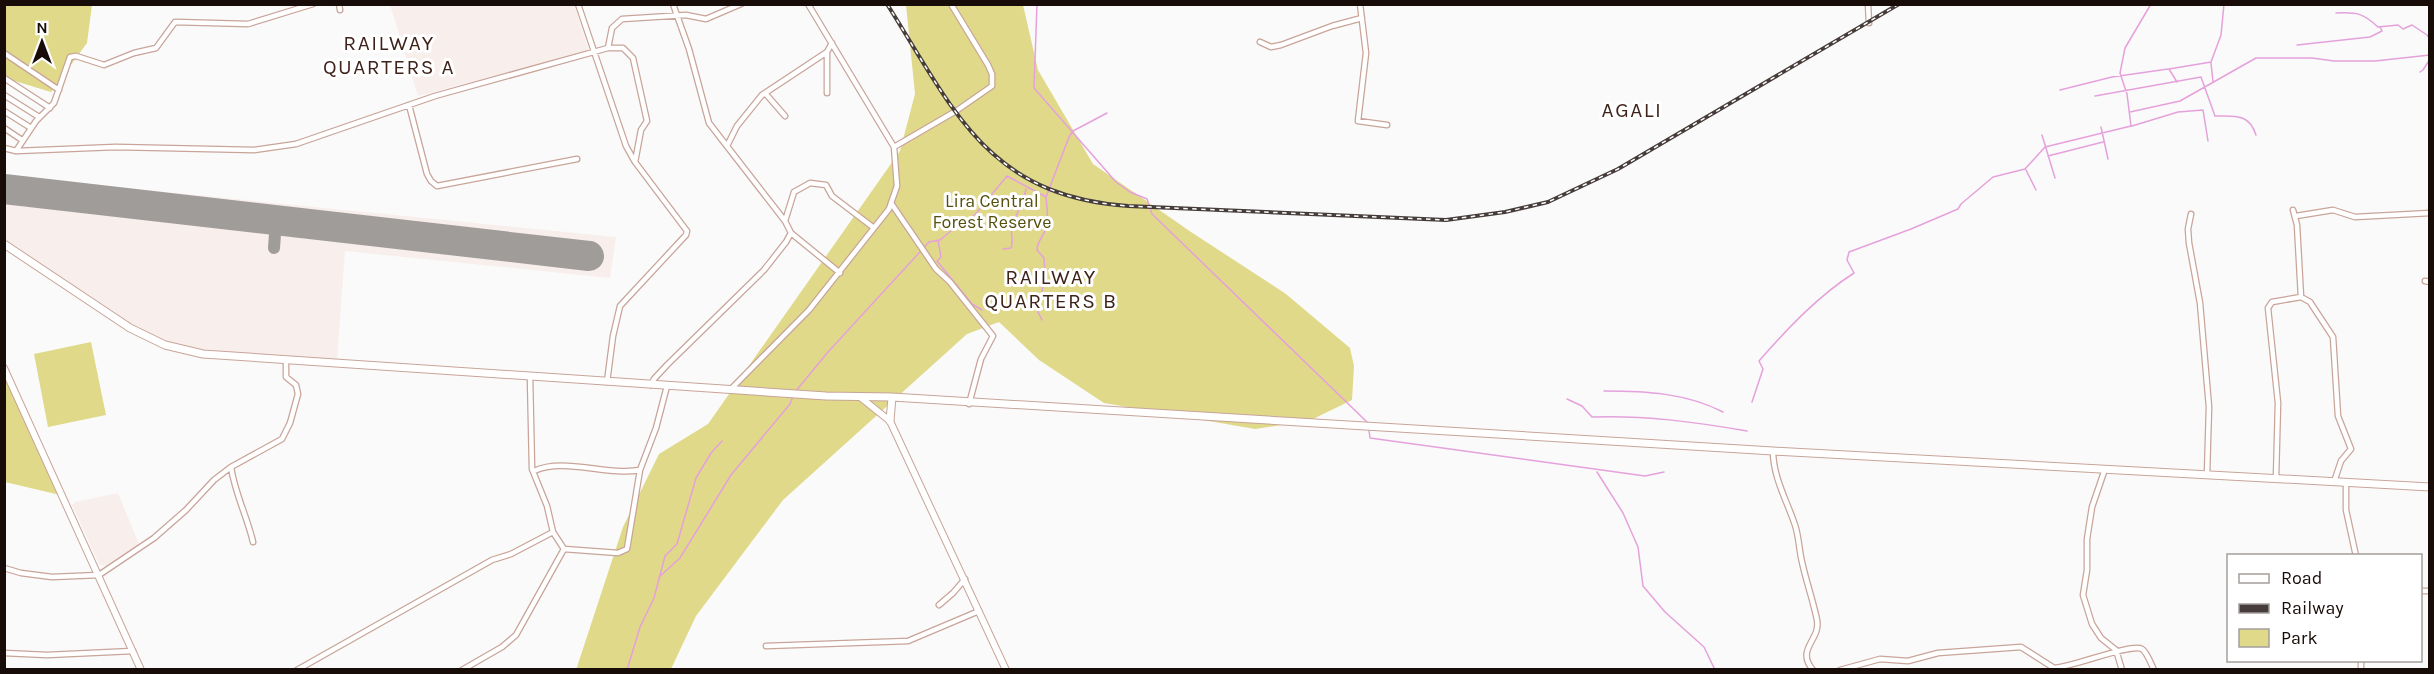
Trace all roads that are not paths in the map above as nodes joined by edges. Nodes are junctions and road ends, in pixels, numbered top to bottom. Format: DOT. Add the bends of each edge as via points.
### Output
graph roads {
  1 [pos="313,4"];
  2 [pos="578,4"];
  3 [pos="673,4"];
  4 [pos="741,4"];
  5 [pos="808,4"];
  6 [pos="951,4"];
  7 [pos="1360,4"];
  8 [pos="1868,4"];
  9 [pos="678,16"];
  10 [pos="1362,18"];
  11 [pos="1869,23"];
  12 [pos="1260,42"];
  13 [pos="832,43"];
  14 [pos="608,48"];
  15 [pos="827,52"];
  16 [pos="4,53"];
  17 [pos="593,54"];
  18 [pos="4,78"];
  19 [pos="59,90"];
  20 [pos="765,93"];
  21 [pos="827,93"];
  22 [pos="4,95"];
  23 [pos="409,105"];
  24 [pos="50,108"];
  25 [pos="4,111"];
  26 [pos="784,116"];
  27 [pos="39,117"];
  28 [pos="1387,125"];
  29 [pos="4,128"];
  30 [pos="31,128"];
  31 [pos="22,140"];
  32 [pos="728,146"];
  33 [pos="894,147"];
  34 [pos="4,148"];
  35 [pos="16,151"];
  36 [pos="577,159"];
  37 [pos="635,162"];
  38 [pos="891,203"];
  39 [pos="2293,210"];
  40 [pos="2430,213"];
  41 [pos="2191,214"];
  42 [pos="2296,216"];
  43 [pos="785,221"];
  44 [pos="874,228"];
  45 [pos="791,233"];
  46 [pos="4,244"];
  47 [pos="840,273"];
  48 [pos="2301,297"];
  49 [pos="286,361"];
  50 [pos="4,368"];
  51 [pos="530,377"];
  52 [pos="607,382"];
  53 [pos="651,385"];
  54 [pos="668,386"];
  55 [pos="730,389"];
  56 [pos="860,397"];
  57 [pos="892,398"];
  58 [pos="969,404"];
  59 [pos="890,421"];
  60 [pos="1773,451"];
  61 [pos="231,467"];
  62 [pos="2105,468"];
  63 [pos="640,470"];
  64 [pos="534,471"];
  65 [pos="2207,474"];
  66 [pos="2276,478"];
  67 [pos="2334,482"];
  68 [pos="2346,483"];
  69 [pos="2430,487"];
  70 [pos="553,532"];
  71 [pos="253,542"];
  72 [pos="564,549"];
  73 [pos="2356,554"];
  74 [pos="4,568"];
  75 [pos="99,575"];
  76 [pos="965,579"];
  77 [pos="939,605"];
  78 [pos="979,611"];
  79 [pos="766,646"];
  80 [pos="2116,650"];
  81 [pos="133,651"];
  82 [pos="4,653"];
  83 [pos="141,669"];
  84 [pos="297,669"];
  85 [pos="462,669"];
  86 [pos="1006,669"];
  87 [pos="1813,669"];
  88 [pos="1840,669"];
  89 [pos="2122,669"];
  90 [pos="2154,669"];
  1 -- 19 [label="street" via="248,24 176,22 151,51 134,52 104,65 72,56"];
  2 -- 17 [label="street"];
  3 -- 9 [label="street"];
  4 -- 9 [label="street" via="706,19"];
  5 -- 13 [label="street"];
  6 -- 33 [label="street" via="988,65 992,86"];
  7 -- 10 [label="street"];
  8 -- 11 [label="street"];
  9 -- 14 [label="street" via="622,19 612,28"];
  9 -- 32 [label="street" via="705,116"];
  10 -- 12 [label="street" via="1281,45"];
  10 -- 28 [label="street" via="1365,69 1358,121"];
  13 -- 15 [label="street"];
  13 -- 33 [label="street"];
  14 -- 17 [label="street"];
  14 -- 37 [label="street" via="627,50 633,58 646,121"];
  15 -- 20 [label="street"];
  15 -- 21 [label="street"];
  16 -- 19 [label="street"];
  17 -- 23 [label="street"];
  17 -- 37 [label="street"];
  18 -- 24 [label="street"];
  19 -- 24 [label="street"];
  20 -- 26 [label="street"];
  20 -- 32 [label="street" via="737,126"];
  22 -- 27 [label="street"];
  23 -- 35 [label="street" via="318,138 271,148"];
  23 -- 36 [label="street" via="427,174 437,186"];
  24 -- 27 [label="street"];
  25 -- 30 [label="street"];
  27 -- 30 [label="street"];
  29 -- 31 [label="street"];
  30 -- 31 [label="street"];
  31 -- 35 [label="street"];
  32 -- 43 [label="street"];
  33 -- 38 [label="street" via="897,186"];
  34 -- 35 [label="street"];
  37 -- 52 [label="street" via="687,231 620,306"];
  38 -- 44 [label="street"];
  38 -- 58 [label="street" via="936,269 993,336 981,359"];
  39 -- 42 [label="street"];
  40 -- 42 [label="street" via="2355,217 2333,210"];
  41 -- 65 [label="street" via="2189,243 2200,303 2209,407"];
  42 -- 48 [label="street"];
  43 -- 44 [label="street" via="794,192 810,183 826,185 831,196"];
  43 -- 45 [label="street"];
  44 -- 47 [label="street"];
  45 -- 47 [label="street"];
  45 -- 53 [label="street" via="764,270"];
  46 -- 49 [label="main road" via="130,328 165,345 203,354"];
  47 -- 55 [label="street" via="783,339"];
  48 -- 66 [label="street" via="2272,302 2268,308 2278,403"];
  48 -- 67 [label="street" via="2310,302 2333,337 2338,416 2351,449 2341,461"];
  49 -- 51 [label="main road"];
  49 -- 61 [label="street" via="286,377 296,385 298,394 282,439"];
  50 -- 75 [label="street"];
  51 -- 52 [label="main road"];
  51 -- 64 [label="street"];
  52 -- 53 [label="main road"];
  53 -- 54 [label="main road"];
  54 -- 55 [label="main road"];
  54 -- 63 [label="street"];
  55 -- 56 [label="main road"];
  56 -- 57 [label="main road"];
  56 -- 59 [label="street"];
  57 -- 58 [label="main road"];
  57 -- 59 [label="main road"];
  58 -- 60 [label="main road"];
  59 -- 76 [label="street"];
  60 -- 62 [label="main road"];
  60 -- 87 [label="street" via="1774,468 1796,528 1817,620 1818,632 1806,652"];
  61 -- 71 [label="street" via="233,485"];
  61 -- 75 [label="street" via="154,538"];
  62 -- 65 [label="main road"];
  62 -- 80 [label="street" via="2092,507 2083,596 2095,629"];
  63 -- 64 [label="street" via="548,466"];
  63 -- 72 [label="street" via="627,549 618,553"];
  64 -- 70 [label="street"];
  65 -- 66 [label="main road"];
  66 -- 67 [label="main road"];
  67 -- 68 [label="main road"];
  68 -- 69 [label="main road"];
  68 -- 73 [label="street" via="2346,510"];
  70 -- 72 [label="street"];
  70 -- 84 [label="street" via="492,560"];
  72 -- 85 [label="street" via="516,635"];
  74 -- 75 [label="street" via="52,577"];
  75 -- 81 [label="street"];
  76 -- 77 [label="street"];
  76 -- 78 [label="street"];
  78 -- 79 [label="street" via="908,641"];
  78 -- 86 [label="street"];
  80 -- 88 [label="street" via="2101,658 2057,668 2025,648 2015,647 1938,653 1908,661 1880,659"];
  80 -- 89 [label="street"];
  80 -- 90 [label="street" via="2142,649"];
  81 -- 82 [label="street" via="48,656"];
  81 -- 83 [label="street"];
}
